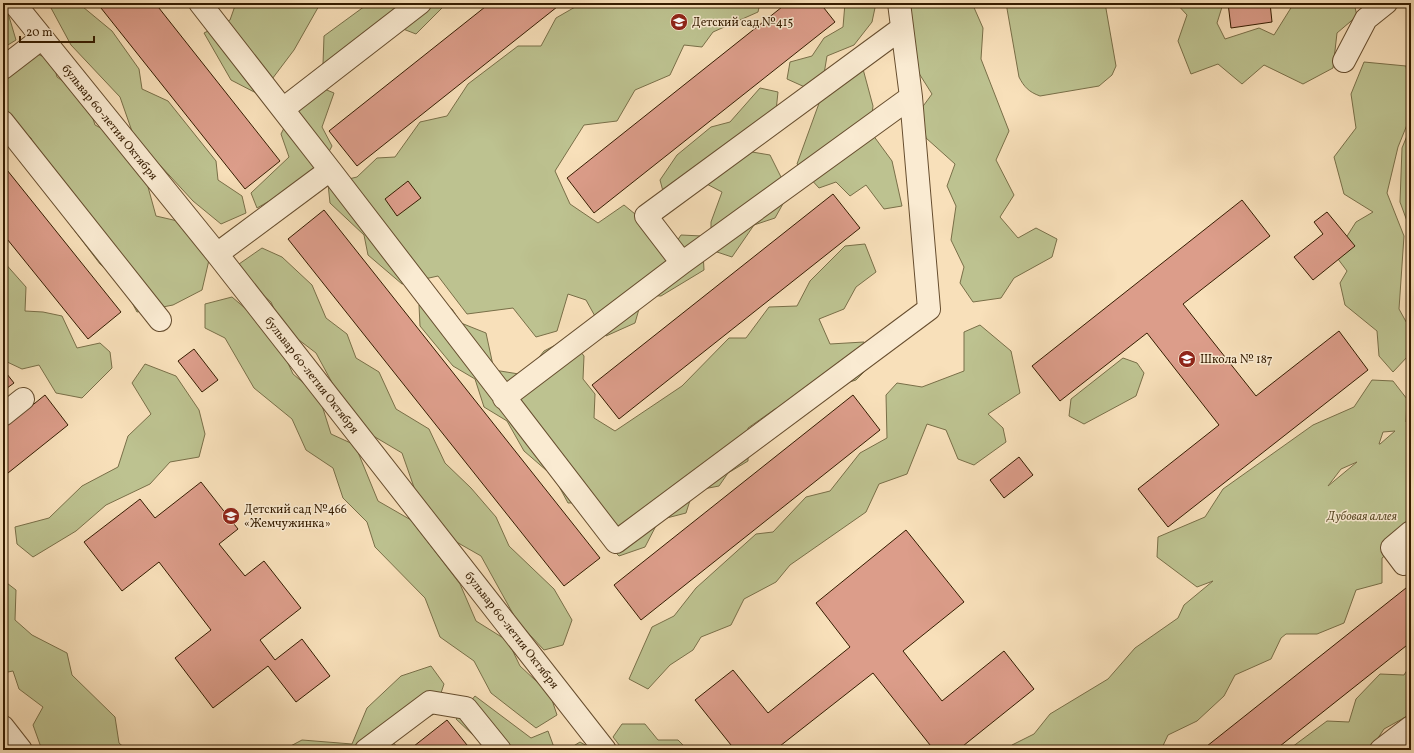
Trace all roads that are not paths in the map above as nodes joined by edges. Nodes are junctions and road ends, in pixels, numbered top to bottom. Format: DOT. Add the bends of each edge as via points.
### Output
graph roads {
  1 [pos="14,3"];
  2 [pos="200,3"];
  3 [pos="420,3"];
  4 [pos="899,3"];
  5 [pos="1386,3"];
  6 [pos="902,28"];
  7 [pos="42,38"];
  8 [pos="1344,61"];
  9 [pos="3,68"];
  10 [pos="910,98"];
  11 [pos="283,109"];
  12 [pos="3,122"];
  13 [pos="330,170"];
  14 [pos="217,254"];
  15 [pos="682,263"];
  16 [pos="160,320"];
  17 [pos="504,398"];
  18 [pos="23,399"];
  19 [pos="3,415"];
  20 [pos="1411,532"];
  21 [pos="1404,564"];
  22 [pos="3,727"];
  23 [pos="1411,727"];
  24 [pos="21,750"];
  25 [pos="366,750"];
  26 [pos="500,750"];
  27 [pos="605,750"];
  28 [pos="1380,750"];
  1 -- 7 [label="street, бульвар 60-летия Октября"];
  2 -- 11 [label="street"];
  3 -- 11 [label="street"];
  4 -- 6 [label="street"];
  5 -- 8 [label="street" via="1366,18"];
  6 -- 10 [label="street"];
  6 -- 15 [label="street" via="646,216"];
  7 -- 9 [label="street"];
  7 -- 14 [label="street, бульвар 60-летия Октября"];
  10 -- 15 [label="street"];
  10 -- 17 [label="street" via="930,309 616,542"];
  11 -- 13 [label="street"];
  12 -- 16 [label="street"];
  13 -- 14 [label="street"];
  13 -- 17 [label="street"];
  14 -- 27 [label="street, бульвар 60-летия Октября"];
  15 -- 17 [label="street"];
  18 -- 19 [label="street"];
  20 -- 21 [label="street" via="1392,548"];
  22 -- 24 [label="street"];
  23 -- 28 [label="street"];
  25 -- 26 [label="street" via="430,702 466,708"];
}
